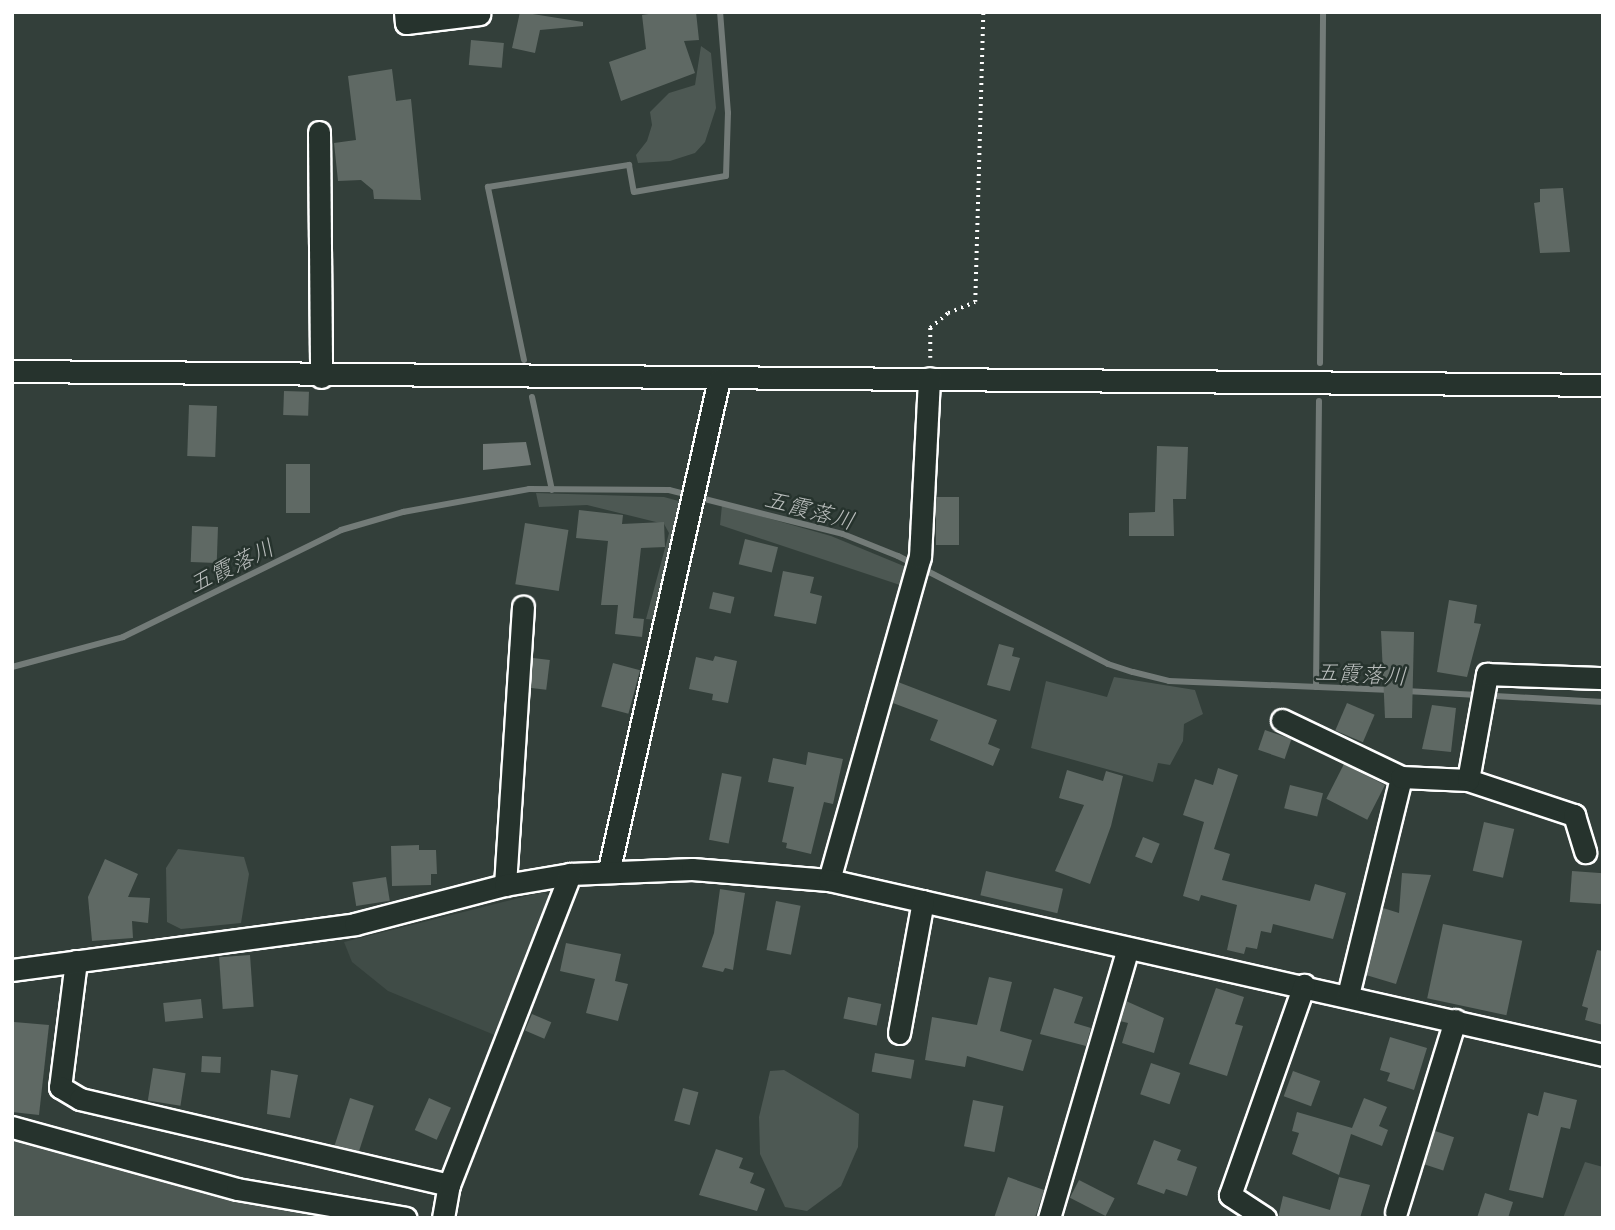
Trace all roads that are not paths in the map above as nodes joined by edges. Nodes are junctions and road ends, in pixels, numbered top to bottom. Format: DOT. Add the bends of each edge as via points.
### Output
graph roads {
  1 [pos="405,12"];
  2 [pos="479,14"];
  3 [pos="318,132"];
  4 [pos="12,372"];
  5 [pos="321,377"];
  6 [pos="929,378"];
  7 [pos="719,379"];
  8 [pos="1603,385"];
  9 [pos="523,607"];
  10 [pos="1603,678"];
  11 [pos="1282,720"];
  12 [pos="1401,777"];
  13 [pos="1468,780"];
  14 [pos="1585,852"];
  15 [pos="610,869"];
  16 [pos="570,874"];
  17 [pos="830,880"];
  18 [pos="505,885"];
  19 [pos="923,901"];
  20 [pos="1128,948"];
  21 [pos="76,961"];
  22 [pos="12,970"];
  23 [pos="1304,985"];
  24 [pos="1348,995"];
  25 [pos="1454,1020"];
  26 [pos="899,1032"];
  27 [pos="1603,1055"];
  28 [pos="12,1127"];
  29 [pos="449,1185"];
  30 [pos="1396,1212"];
  31 [pos="406,1218"];
  32 [pos="443,1218"];
  33 [pos="1049,1218"];
  34 [pos="1265,1218"];
  1 -- 2 [label="street" via="406,23"];
  3 -- 5 [label="street"];
  4 -- 5 [label="street"];
  5 -- 7 [label="street"];
  6 -- 7 [label="street"];
  6 -- 8 [label="street"];
  6 -- 17 [label="street" via="919,565"];
  7 -- 15 [label="street"];
  9 -- 18 [label="street"];
  10 -- 13 [label="street" via="1487,674"];
  11 -- 12 [label="street"];
  12 -- 13 [label="street"];
  12 -- 24 [label="street"];
  13 -- 14 [label="street" via="1574,815"];
  15 -- 16 [label="street"];
  15 -- 17 [label="street" via="692,869"];
  16 -- 18 [label="street"];
  16 -- 29 [label="street"];
  17 -- 19 [label="street"];
  18 -- 21 [label="street" via="355,924 188,950"];
  19 -- 20 [label="street"];
  19 -- 26 [label="street"];
  20 -- 23 [label="street"];
  20 -- 33 [label="street"];
  21 -- 22 [label="street"];
  21 -- 29 [label="street" via="61,1087 80,1099"];
  23 -- 24 [label="street"];
  23 -- 34 [label="street" via="1230,1195"];
  24 -- 25 [label="street"];
  25 -- 27 [label="street"];
  25 -- 30 [label="street"];
  28 -- 31 [label="street" via="237,1189"];
  29 -- 32 [label="street"];
}
